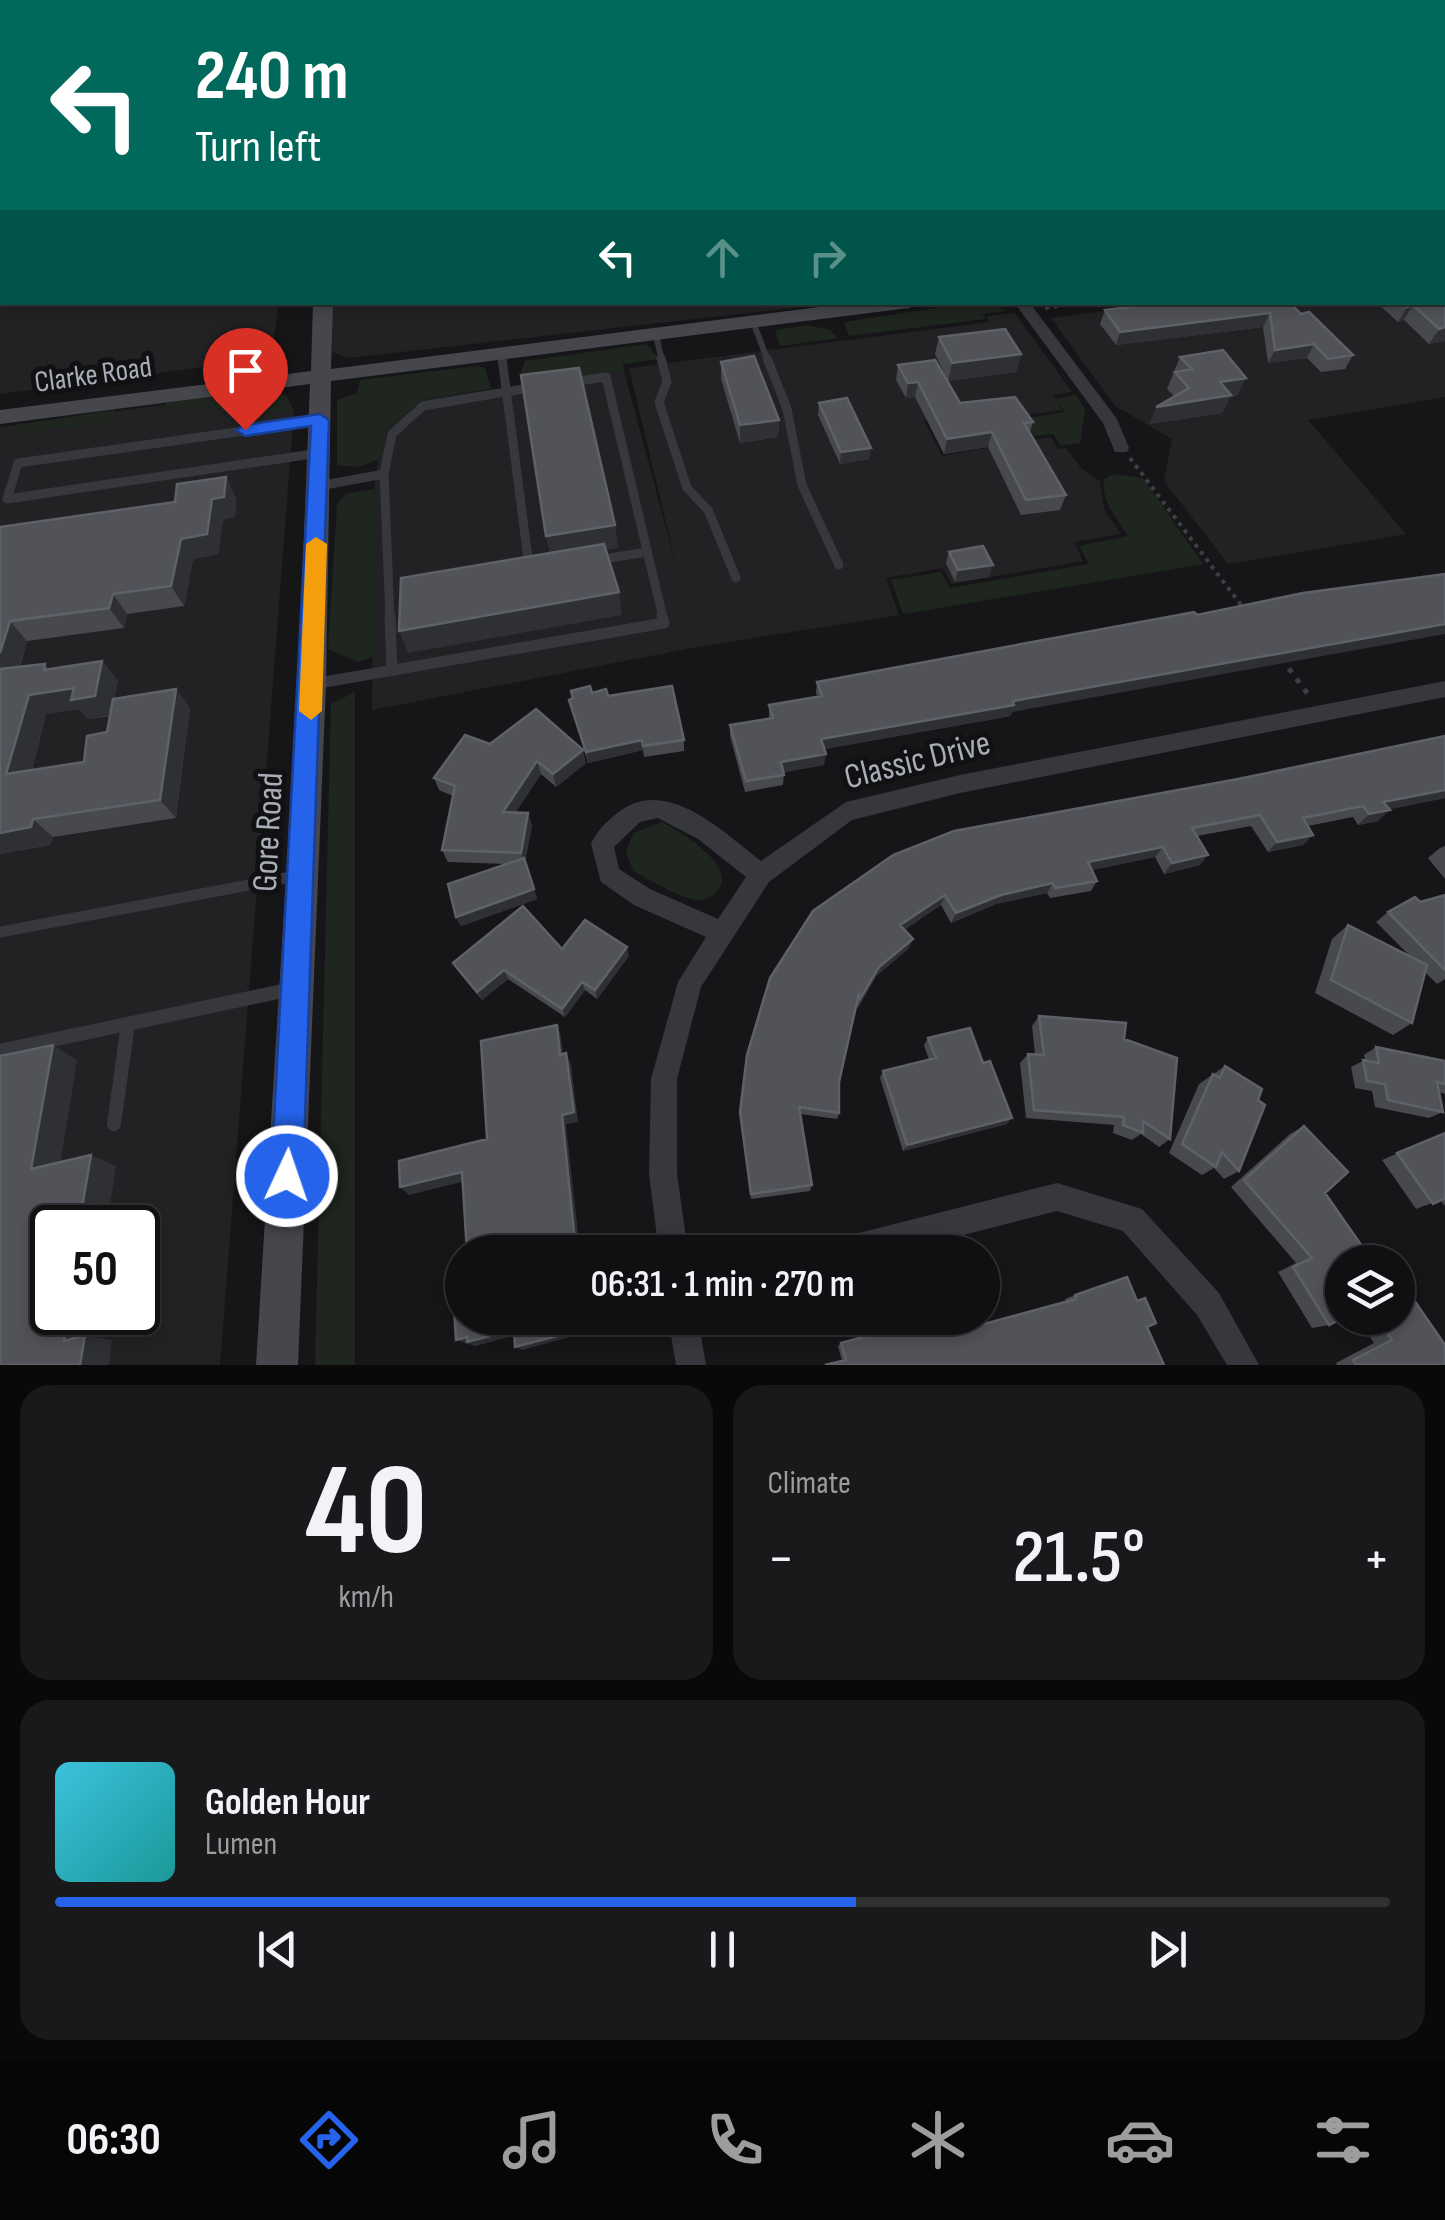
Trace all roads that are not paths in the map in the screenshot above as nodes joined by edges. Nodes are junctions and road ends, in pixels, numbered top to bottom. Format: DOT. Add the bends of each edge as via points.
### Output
graph roads {
  1 [pos="323,305"];
  2 [pos="886,305"];
  3 [pos="1023,305"];
  4 [pos="754,322"];
  5 [pos="656,335"];
  6 [pos="501,354"];
  7 [pos="321,373"];
  8 [pos="507,392"];
  9 [pos="0,417"];
  10 [pos="320,420"];
  11 [pos="1122,448"];
  12 [pos="320,453"];
  13 [pos="384,474"];
  14 [pos="318,486"];
  15 [pos="647,552"];
  16 [pos="588,562"];
  17 [pos="839,565"];
  18 [pos="550,568"];
  19 [pos="530,571"];
  20 [pos="512,574"];
  21 [pos="736,578"];
  22 [pos="406,590"];
  23 [pos="389,593"];
  24 [pos="392,671"];
  25 [pos="312,684"];
  26 [pos="1445,690"];
  27 [pos="302,875"];
  28 [pos="761,875"];
  29 [pos="720,931"];
  30 [pos="0,932"];
  31 [pos="296,988"];
  32 [pos="128,1024"];
  33 [pos="0,1052"];
  34 [pos="114,1124"];
  35 [pos="671,1235"];
  36 [pos="910,1235"];
  37 [pos="685,1335"];
  38 [pos="277,1365"];
  39 [pos="691,1365"];
  40 [pos="1244,1365"];
  1 -- 7 [label="main road, Gore Road"];
  2 -- 4 [label="main road, Clarke Road"];
  3 -- 11 [label="street" via="1111,422"];
  4 -- 5 [label="main road, Clarke Road"];
  4 -- 17 [label="lane" via="787,409 802,485"];
  5 -- 6 [label="main road, Clarke Road"];
  5 -- 21 [label="lane" via="666,382 659,402 687,488 708,510"];
  6 -- 7 [label="main road, Clarke Road"];
  6 -- 8 [label="lane"];
  7 -- 9 [label="main road, Clarke Road"];
  7 -- 10 [label="main road, Gore Road"];
  8 -- 13 [label="lane" via="423,406 392,434"];
  8 -- 15 [label="lane" via="606,378"];
  8 -- 19 [label="lane"];
  10 -- 12 [label="main road, Gore Road"];
  10 -- 12 [label="lane" via="18,463 7,498"];
  12 -- 14 [label="main road, Gore Road"];
  13 -- 14 [label="lane"];
  13 -- 23 [label="lane"];
  14 -- 25 [label="main road, Gore Road"];
  15 -- 16 [label="lane"];
  15 -- 24 [label="lane" via="664,623"];
  18 -- 19 [label="lane"];
  19 -- 20 [label="lane"];
  22 -- 23 [label="lane"];
  23 -- 24 [label="lane"];
  24 -- 25 [label="lane"];
  25 -- 27 [label="main road, Gore Road"];
  26 -- 28 [label="street, Classic Drive" via="846,812"];
  27 -- 30 [label="lane"];
  27 -- 31 [label="main road, Gore Road"];
  28 -- 29 [label="street, Classic Drive"];
  28 -- 29 [label="street" via="678,814 648,808 626,818 602,844 609,874 642,897"];
  29 -- 35 [label="street, Classic Drive" via="690,982 664,1079 662,1174"];
  31 -- 32 [label="lane"];
  31 -- 38 [label="main road, Gore Road"];
  32 -- 33 [label="lane"];
  32 -- 34 [label="lane"];
  36 -- 40 [label="street" via="1057,1198 1132,1218 1208,1304"];
  37 -- 39 [label="street"];
}
